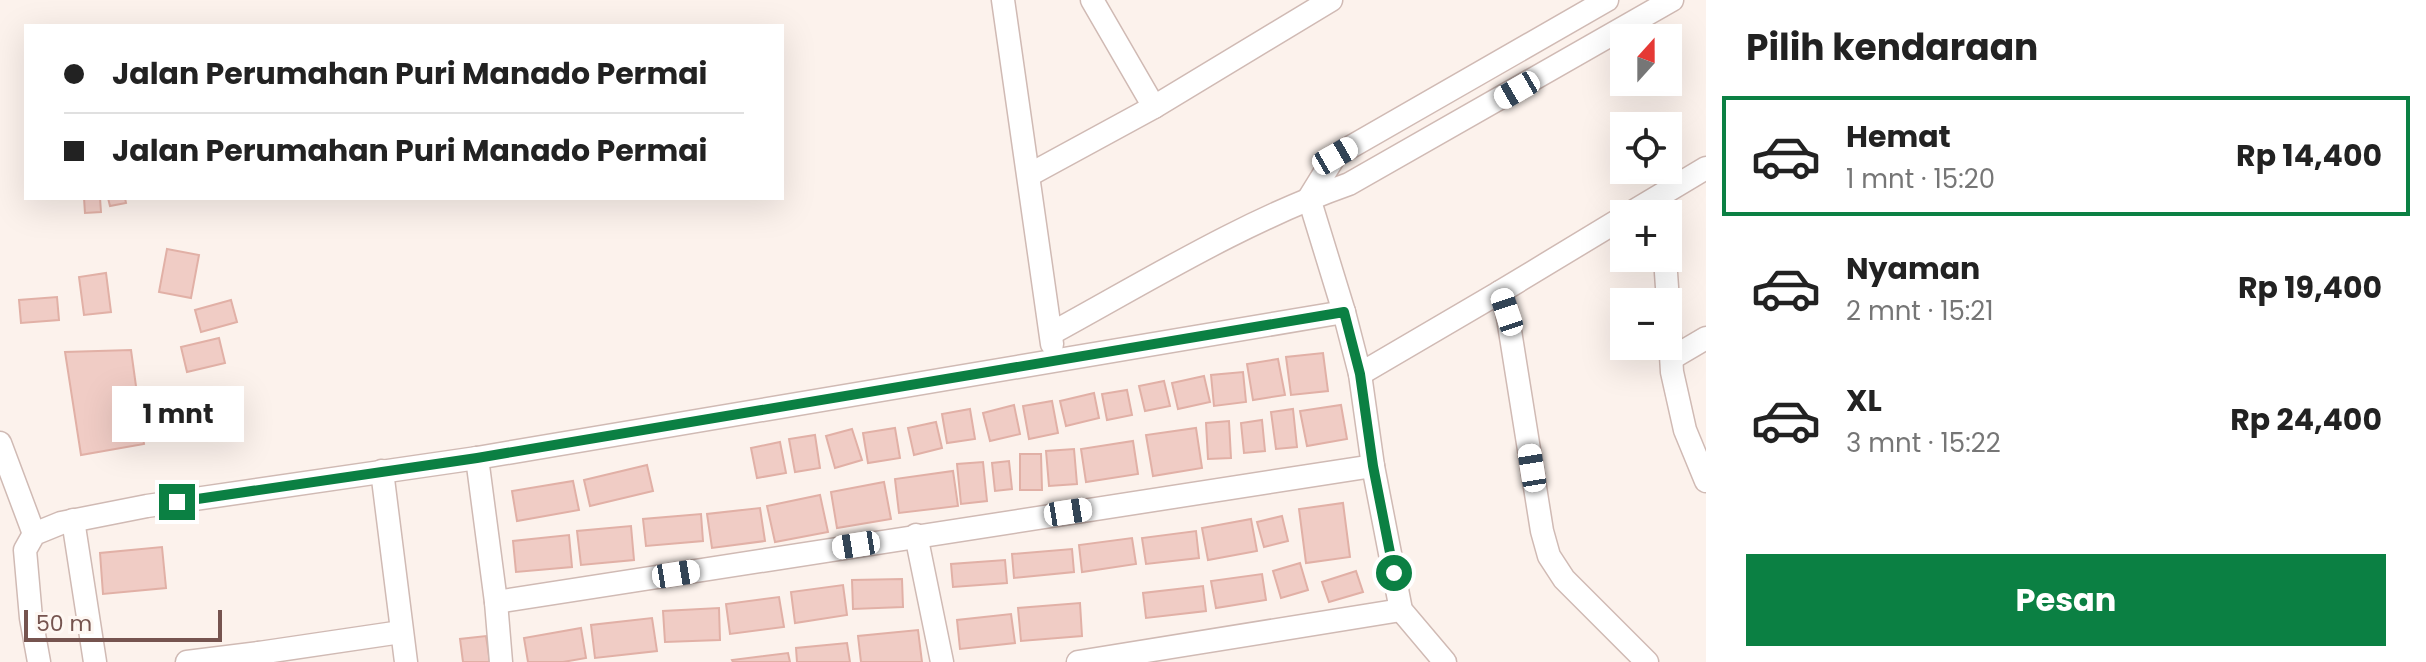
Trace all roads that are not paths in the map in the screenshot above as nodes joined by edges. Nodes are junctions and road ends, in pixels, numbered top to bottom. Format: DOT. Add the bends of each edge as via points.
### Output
graph roads {
  1 [pos="1003,0"];
  2 [pos="1092,0"];
  3 [pos="1331,0"];
  4 [pos="1607,0"];
  5 [pos="1672,0"];
  6 [pos="1154,107"];
  7 [pos="1706,168"];
  8 [pos="1029,175"];
  9 [pos="1309,198"];
  10 [pos="1666,200"];
  11 [pos="1610,226"];
  12 [pos="1500,292"];
  13 [pos="1344,312"];
  14 [pos="1052,333"];
  15 [pos="1706,338"];
  16 [pos="1682,352"];
  17 [pos="1672,360"];
  18 [pos="1053,361"];
  19 [pos="1360,374"];
  20 [pos="0,443"];
  21 [pos="477,458"];
  22 [pos="1373,466"];
  23 [pos="382,471"];
  24 [pos="1706,481"];
  25 [pos="73,520"];
  26 [pos="34,534"];
  27 [pos="916,535"];
  28 [pos="496,602"];
  29 [pos="1401,610"];
  30 [pos="401,632"];
  31 [pos="260,658"];
  32 [pos="39,662"];
  33 [pos="95,662"];
  34 [pos="187,662"];
  35 [pos="406,662"];
  36 [pos="501,662"];
  37 [pos="942,662"];
  38 [pos="1078,662"];
  39 [pos="1445,662"];
  40 [pos="1647,662"];
  1 -- 8 [label="street"];
  2 -- 6 [label="street"];
  3 -- 6 [label="street"];
  4 -- 9 [label="street" via="1335,156"];
  5 -- 9 [label="street" via="1377,169"];
  6 -- 8 [label="street"];
  7 -- 10 [label="street"];
  8 -- 14 [label="street"];
  9 -- 13 [label="street"];
  9 -- 14 [label="street"];
  11 -- 12 [label="street"];
  12 -- 19 [label="street"];
  12 -- 40 [label="street" via="1549,556 1564,579"];
  13 -- 18 [label="street"];
  13 -- 19 [label="street"];
  14 -- 18 [label="street"];
  15 -- 16 [label="street"];
  17 -- 24 [label="street" via="1685,430"];
  18 -- 21 [label="street"];
  19 -- 22 [label="street"];
  20 -- 26 [label="street"];
  21 -- 23 [label="street"];
  21 -- 28 [label="street"];
  22 -- 27 [label="street"];
  22 -- 29 [label="street"];
  23 -- 25 [label="street"];
  23 -- 30 [label="street"];
  25 -- 26 [label="street"];
  25 -- 33 [label="street"];
  26 -- 32 [label="street" via="25,550"];
  27 -- 28 [label="street"];
  27 -- 37 [label="street"];
  28 -- 36 [label="street"];
  29 -- 38 [label="street"];
  29 -- 39 [label="street"];
  30 -- 31 [label="street"];
  30 -- 35 [label="street"];
  31 -- 34 [label="street"];
}
